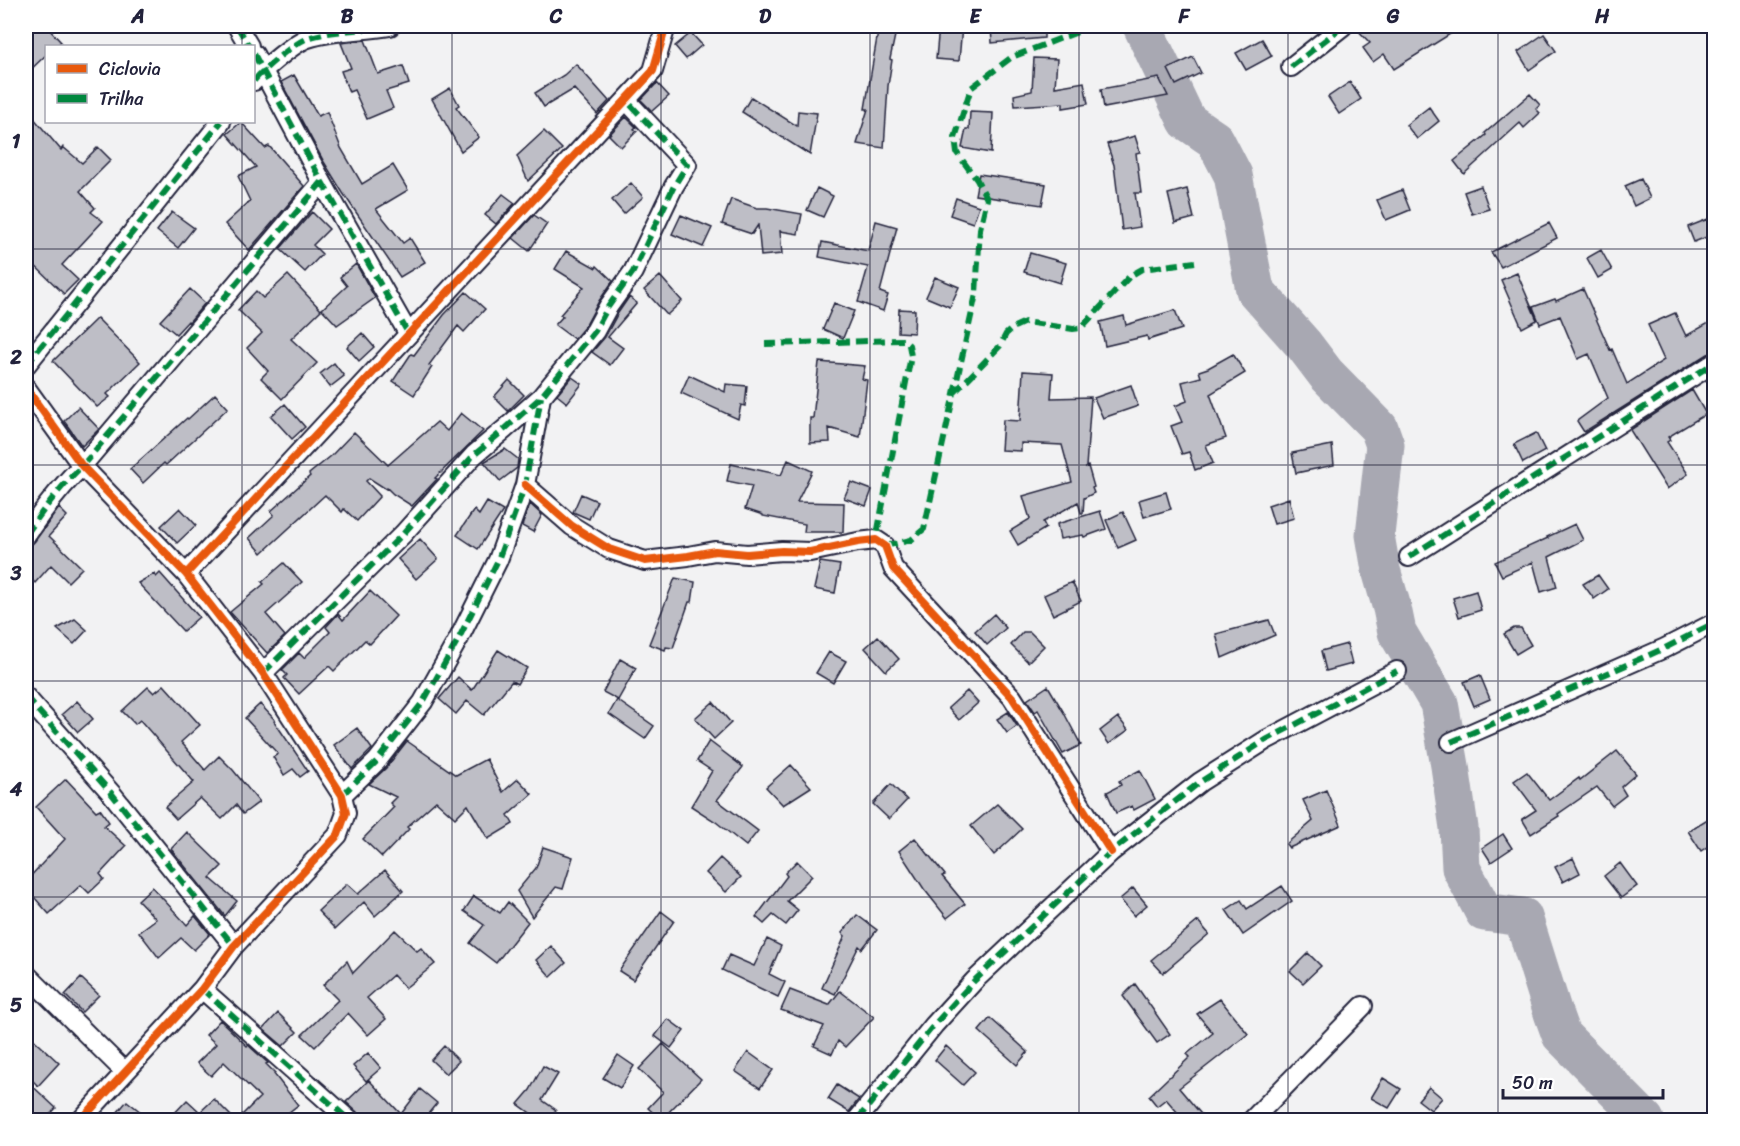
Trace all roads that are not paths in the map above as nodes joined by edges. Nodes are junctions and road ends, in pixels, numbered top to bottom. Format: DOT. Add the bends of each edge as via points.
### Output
graph roads {
  1 [pos="237,26"];
  2 [pos="390,26"];
  3 [pos="666,26"];
  4 [pos="1343,26"];
  5 [pos="248,45"];
  6 [pos="1291,67"];
  7 [pos="257,68"];
  8 [pos="626,100"];
  9 [pos="220,123"];
  10 [pos="322,182"];
  11 [pos="408,333"];
  12 [pos="1714,363"];
  13 [pos="26,364"];
  14 [pos="26,388"];
  15 [pos="541,397"];
  16 [pos="82,466"];
  17 [pos="525,485"];
  18 [pos="26,535"];
  19 [pos="1409,557"];
  20 [pos="186,574"];
  21 [pos="1714,623"];
  22 [pos="1397,671"];
  23 [pos="263,673"];
  24 [pos="26,697"];
  25 [pos="1451,742"];
  26 [pos="342,795"];
  27 [pos="1111,852"];
  28 [pos="234,946"];
  29 [pos="26,974"];
  30 [pos="202,989"];
  31 [pos="1363,1006"];
  32 [pos="125,1072"];
  33 [pos="81,1120"];
  34 [pos="349,1120"];
  35 [pos="857,1120"];
  36 [pos="1252,1120"];
  1 -- 5 [label="street"];
  2 -- 7 [label="street" via="305,38"];
  3 -- 8 [label="street" via="653,71"];
  4 -- 6 [label="street"];
  7 -- 10 [label="street"];
  8 -- 11 [label="street"];
  8 -- 15 [label="street" via="687,165 633,272 595,331"];
  9 -- 13 [label="street"];
  10 -- 11 [label="street"];
  10 -- 16 [label="street"];
  11 -- 20 [label="street"];
  12 -- 19 [label="street"];
  14 -- 16 [label="street"];
  15 -- 17 [label="street"];
  15 -- 23 [label="street" via="474,455 402,534"];
  16 -- 18 [label="street" via="44,508"];
  16 -- 20 [label="street"];
  17 -- 26 [label="street" via="498,560 423,702 377,761"];
  17 -- 27 [label="street" via="572,526 609,549 645,561 716,551 810,552 876,540 885,546 893,568 1012,697"];
  20 -- 23 [label="street"];
  21 -- 25 [label="street"];
  22 -- 27 [label="street" via="1266,740 1200,782"];
  23 -- 26 [label="street"];
  24 -- 28 [label="street" via="112,794"];
  26 -- 28 [label="street" via="346,813 338,835"];
  27 -- 35 [label="street" via="975,980"];
  28 -- 30 [label="street"];
  29 -- 32 [label="street"];
  30 -- 32 [label="street"];
  30 -- 34 [label="street"];
  31 -- 36 [label="street"];
  32 -- 33 [label="street"];
}
